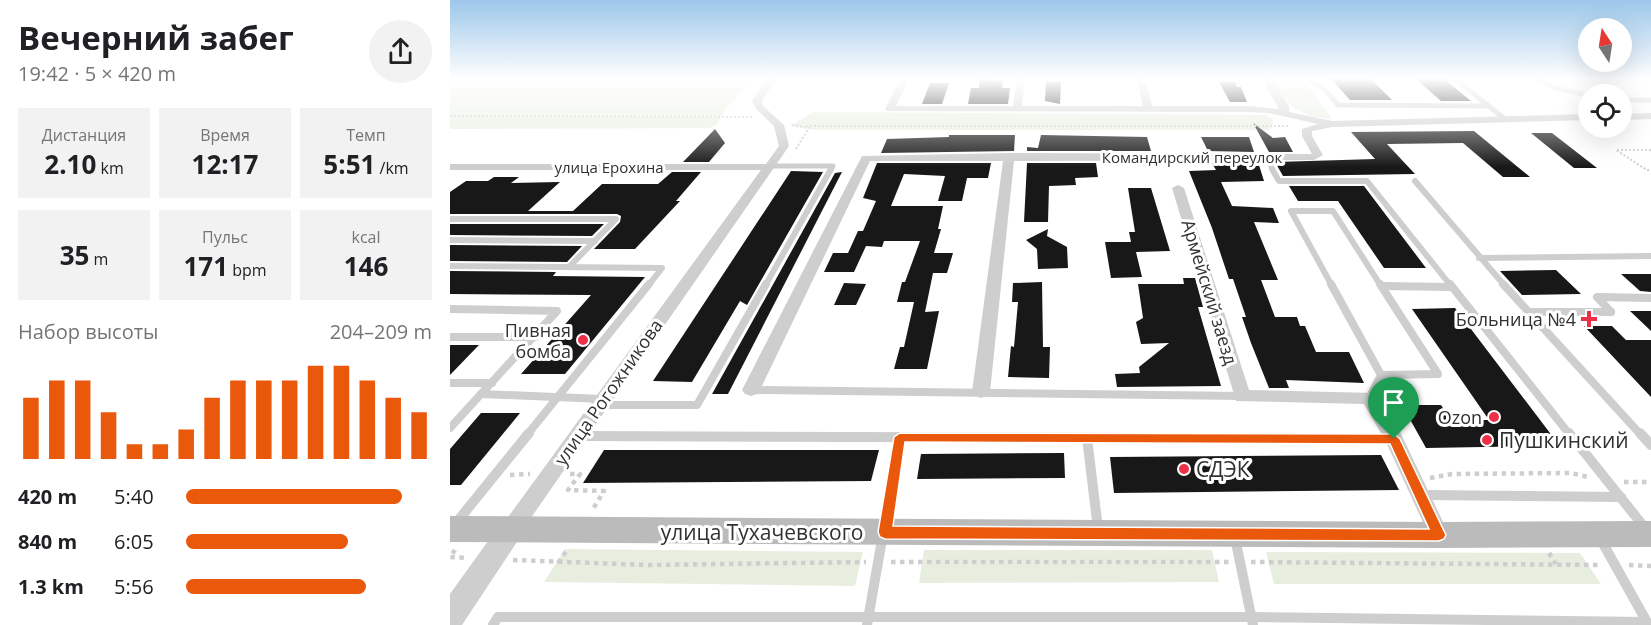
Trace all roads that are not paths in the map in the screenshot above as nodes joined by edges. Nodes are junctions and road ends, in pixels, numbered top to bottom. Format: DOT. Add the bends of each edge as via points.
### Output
graph roads {
  1 [pos="760,108"];
  2 [pos="890,108"];
  3 [pos="1284,108"];
  4 [pos="1492,108"];
  5 [pos="1017,109"];
  6 [pos="1148,109"];
  7 [pos="1284,113"];
  8 [pos="1651,116"];
  9 [pos="1578,117"];
  10 [pos="1632,117"];
  11 [pos="1506,119"];
  12 [pos="1332,124"];
  13 [pos="1009,156"];
  14 [pos="1266,157"];
  15 [pos="774,166"];
  16 [pos="450,167"];
  17 [pos="1415,181"];
  18 [pos="1178,188"];
  19 [pos="450,219"];
  20 [pos="450,240"];
  21 [pos="595,241"];
  22 [pos="1651,256"];
  23 [pos="1479,258"];
  24 [pos="450,266"];
  25 [pos="569,267"];
  26 [pos="1382,286"];
  27 [pos="1450,287"];
  28 [pos="1651,298"];
  29 [pos="450,309"];
  30 [pos="1530,312"];
  31 [pos="450,337"];
  32 [pos="535,337"];
  33 [pos="1382,375"];
  34 [pos="450,383"];
  35 [pos="492,383"];
  36 [pos="751,390"];
  37 [pos="981,392"];
  38 [pos="482,394"];
  39 [pos="1242,396"];
  40 [pos="558,397"];
  41 [pos="1369,398"];
  42 [pos="599,402"];
  43 [pos="450,428"];
  44 [pos="575,436"];
  45 [pos="900,437"];
  46 [pos="1087,438"];
  47 [pos="1394,439"];
  48 [pos="1651,445"];
  49 [pos="1417,488"];
  50 [pos="1621,497"];
  51 [pos="510,531"];
  52 [pos="885,532"];
  53 [pos="1098,534"];
  54 [pos="1650,534"];
  55 [pos="1439,535"];
  56 [pos="1598,535"];
  57 [pos="450,543"];
  58 [pos="1237,548"];
  59 [pos="450,617"];
  60 [pos="868,620"];
  61 [pos="1252,621"];
  62 [pos="1647,623"];
  63 [pos="493,625"];
  1 -- 15 [label="street, улица Рогожникова" via="777,123 784,146"];
  2 -- 5 [label="street"];
  3 -- 7 [label="street"];
  4 -- 11 [label="lane"];
  5 -- 6 [label="street"];
  6 -- 7 [label="street"];
  7 -- 12 [label="street"];
  8 -- 10 [label="street"];
  9 -- 11 [label="street"];
  11 -- 12 [label="street"];
  12 -- 14 [label="street, Командирский переулок" via="1307,129 1306,136 1317,156"];
  13 -- 14 [label="street, Командирский переулок"];
  13 -- 36 [label="street, Командирский переулок" via="866,158"];
  13 -- 37 [label="street"];
  14 -- 27 [label="lane" via="1279,181 1367,181"];
  15 -- 16 [label="street, улица Ерохина"];
  15 -- 42 [label="street, улица Рогожникова"];
  15 -- 42 [label="lane" via="833,166 697,405"];
  17 -- 23 [label="lane"];
  18 -- 39 [label="street, Армейский заезд"];
  19 -- 21 [label="lane" via="616,219"];
  20 -- 21 [label="lane"];
  21 -- 25 [label="lane"];
  22 -- 23 [label="lane"];
  23 -- 30 [label="lane"];
  24 -- 25 [label="lane"];
  25 -- 40 [label="lane" via="662,268"];
  26 -- 27 [label="lane"];
  26 -- 33 [label="lane" via="1438,374"];
  26 -- 33 [label="lane" via="1333,211 1291,211"];
  27 -- 50 [label="lane"];
  28 -- 30 [label="lane" via="1597,297 1611,312"];
  29 -- 32 [label="lane" via="557,310"];
  30 -- 48 [label="lane"];
  31 -- 32 [label="lane"];
  32 -- 35 [label="lane"];
  33 -- 41 [label="lane"];
  34 -- 35 [label="lane"];
  35 -- 38 [label="lane"];
  36 -- 37 [label="lane"];
  37 -- 39 [label="lane"];
  38 -- 40 [label="lane"];
  38 -- 43 [label="lane"];
  39 -- 41 [label="street"];
  40 -- 42 [label="lane"];
  40 -- 57 [label="lane"];
  41 -- 47 [label="street"];
  42 -- 44 [label="street, улица Рогожникова"];
  44 -- 45 [label="lane"];
  44 -- 51 [label="street, улица Рогожникова"];
  45 -- 46 [label="lane"];
  45 -- 52 [label="lane"];
  46 -- 47 [label="lane"];
  46 -- 53 [label="lane"];
  47 -- 49 [label="street"];
  49 -- 50 [label="lane"];
  49 -- 55 [label="street"];
  50 -- 54 [label="lane"];
  51 -- 52 [label="main road, улица Тухачевского"];
  51 -- 57 [label="main road, улица Тухачевского"];
  51 -- 59 [label="street, улица Рогожникова"];
  52 -- 53 [label="main road, улица Тухачевского"];
  52 -- 60 [label="lane"];
  53 -- 58 [label="main road, улица Тухачевского"];
  54 -- 56 [label="main road, улица Тухачевского"];
  55 -- 56 [label="main road, улица Тухачевского"];
  55 -- 58 [label="main road, улица Тухачевского"];
  56 -- 62 [label="lane"];
  58 -- 61 [label="lane"];
  60 -- 61 [label="lane"];
  60 -- 63 [label="lane" via="498,617"];
  61 -- 62 [label="lane"];
}
